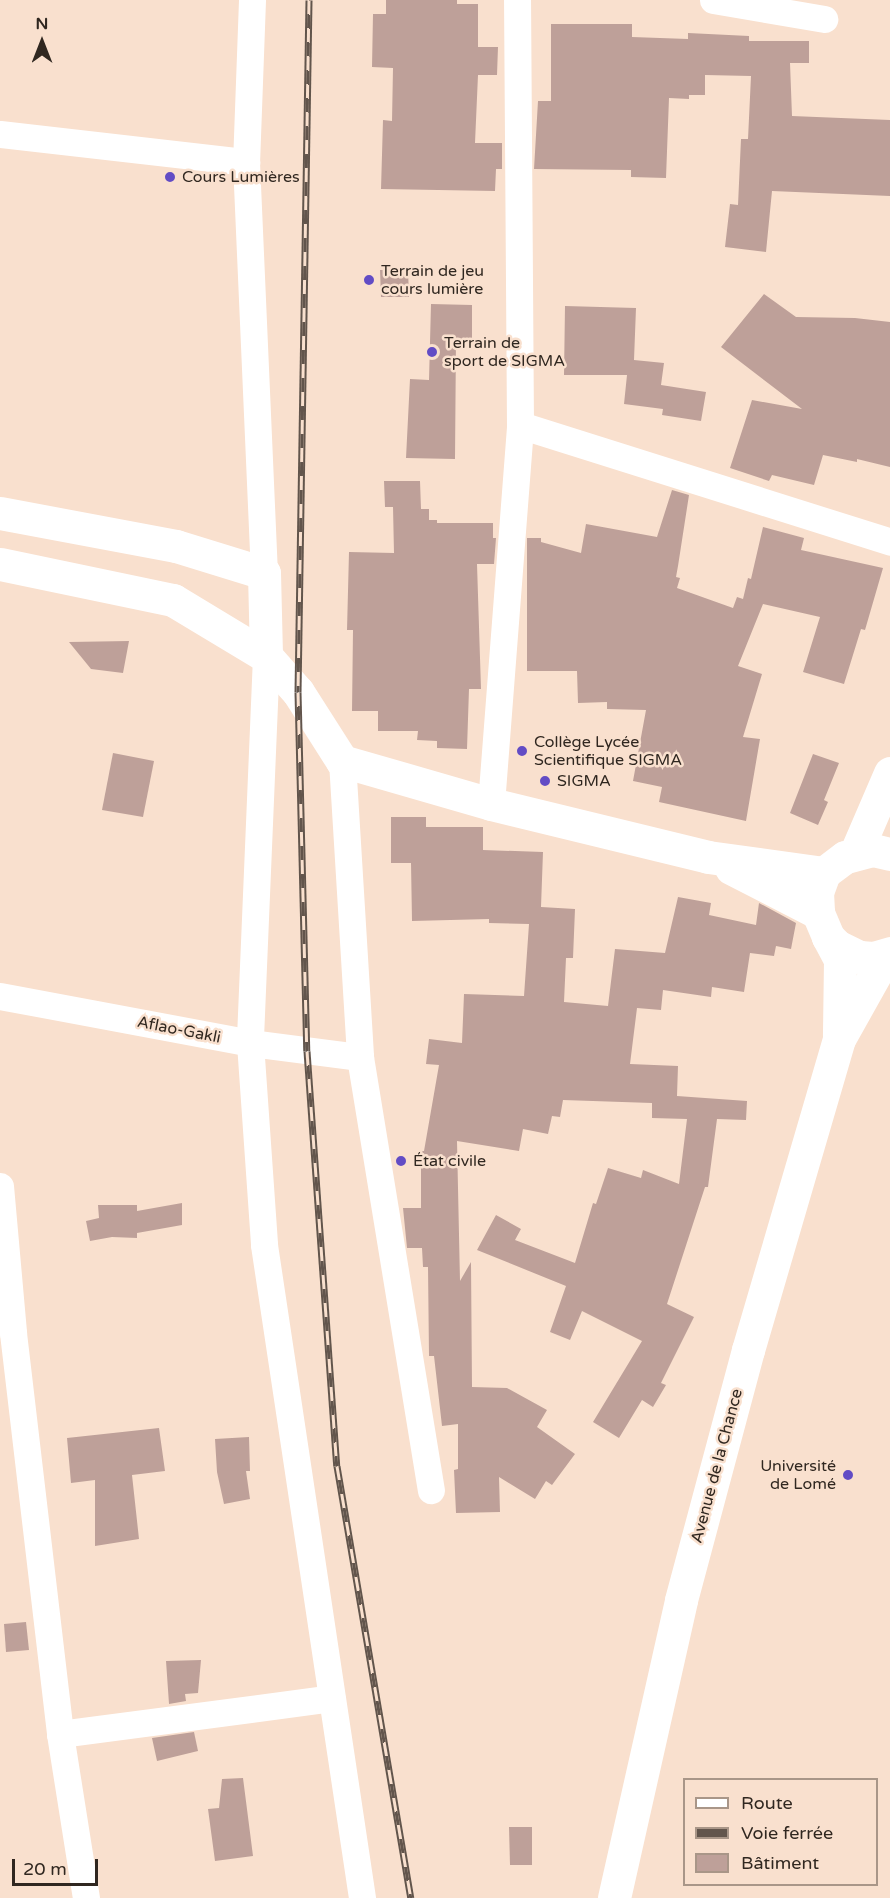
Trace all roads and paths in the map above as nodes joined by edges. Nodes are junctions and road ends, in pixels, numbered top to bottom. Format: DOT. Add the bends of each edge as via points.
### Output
graph roads {
  1 [pos="252,0"];
  2 [pos="517,0"];
  3 [pos="713,0"];
  4 [pos="824,19"];
  5 [pos="0,134"];
  6 [pos="246,162"];
  7 [pos="520,425"];
  8 [pos="0,513"];
  9 [pos="890,542"];
  10 [pos="0,564"];
  11 [pos="264,573"];
  12 [pos="266,656"];
  13 [pos="342,761"];
  14 [pos="890,773"];
  15 [pos="491,804"];
  16 [pos="881,851"];
  17 [pos="708,857"];
  18 [pos="824,873"];
  19 [pos="823,925"];
  20 [pos="888,954"];
  21 [pos="0,996"];
  22 [pos="839,1039"];
  23 [pos="250,1043"];
  24 [pos="360,1057"];
  25 [pos="0,1186"];
  26 [pos="6,1332"];
  27 [pos="431,1490"];
  28 [pos="332,1698"];
  29 [pos="60,1734"];
  30 [pos="86,1898"];
  31 [pos="362,1898"];
  32 [pos="614,1898"];
  1 -- 6 [label="street"];
  2 -- 7 [label="street"];
  3 -- 4 [label="street"];
  5 -- 6 [label="street"];
  6 -- 11 [label="street"];
  7 -- 9 [label="street"];
  7 -- 15 [label="street"];
  8 -- 11 [label="street" via="176,546"];
  10 -- 12 [label="street" via="173,600"];
  11 -- 12 [label="street"];
  12 -- 13 [label="street" via="298,692"];
  12 -- 23 [label="street"];
  13 -- 15 [label="street"];
  13 -- 24 [label="street"];
  14 -- 16 [label="street"];
  15 -- 17 [label="street"];
  16 -- 18 [label="street" via="836,863"];
  17 -- 18 [label="street"];
  17 -- 19 [label="street"];
  18 -- 19 [label="street" via="817,892"];
  19 -- 20 [label="street" via="848,953 860,957"];
  19 -- 22 [label="street, Avenue de la Chance" via="840,960"];
  20 -- 22 [label="street, Avenue de la Chance"];
  21 -- 23 [label="street, Aflao-Gakli"];
  22 -- 32 [label="street, Avenue de la Chance" via="748,1350 681,1600"];
  23 -- 24 [label="street, Aflao-Gakli"];
  23 -- 28 [label="street" via="264,1245"];
  24 -- 27 [label="street"];
  25 -- 26 [label="street"];
  26 -- 29 [label="street"];
  28 -- 29 [label="street"];
  28 -- 31 [label="street"];
  29 -- 30 [label="street"];
}
